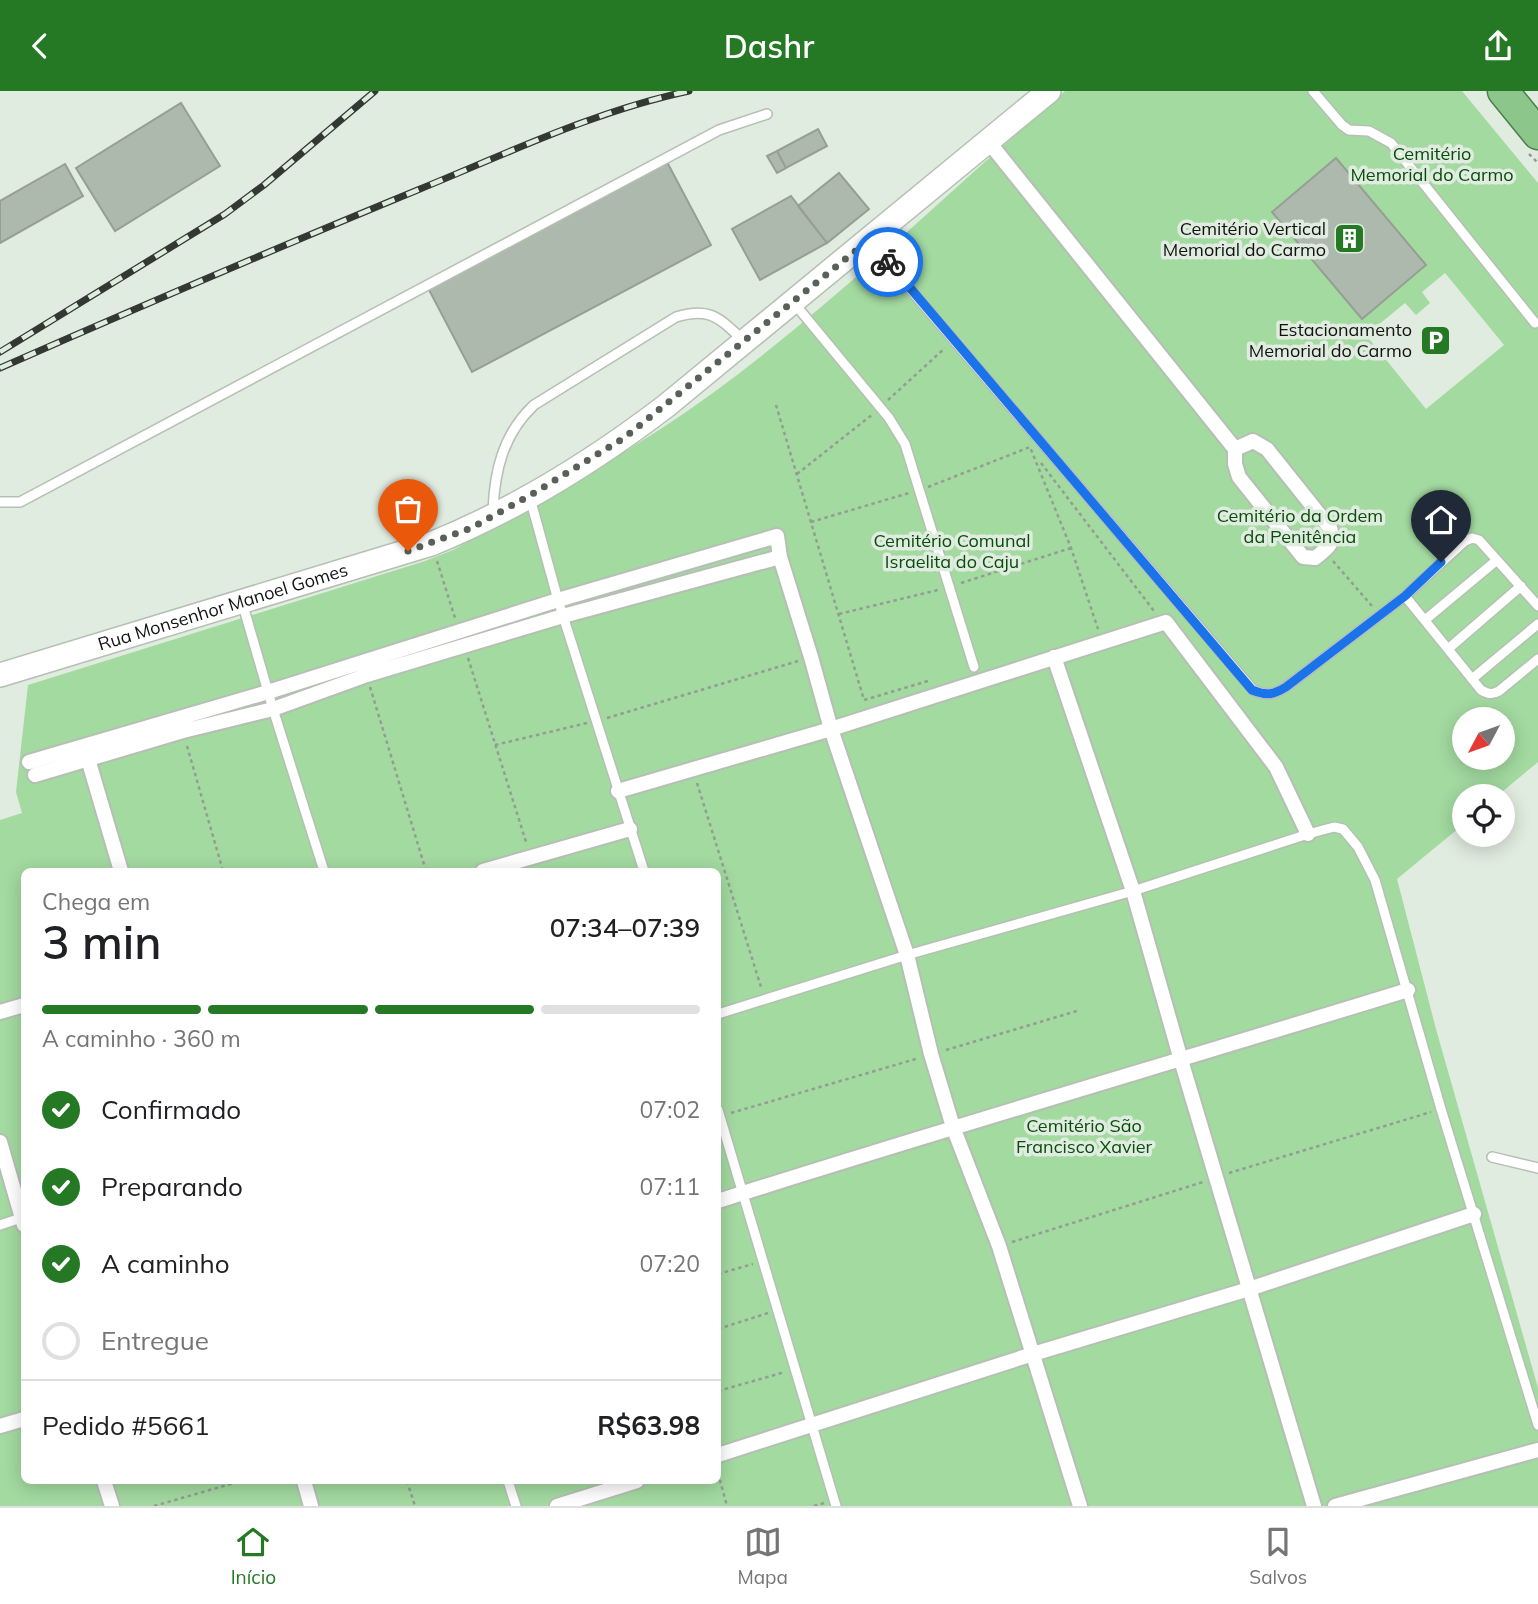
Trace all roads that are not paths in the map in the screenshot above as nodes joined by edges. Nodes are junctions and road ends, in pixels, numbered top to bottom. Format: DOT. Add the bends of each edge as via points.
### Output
graph roads {
  1 [pos="1049,91"];
  2 [pos="1313,91"];
  3 [pos="1503,91"];
  4 [pos="767,114"];
  5 [pos="1538,134"];
  6 [pos="988,141"];
  7 [pos="869,240"];
  8 [pos="793,301"];
  9 [pos="1535,323"];
  10 [pos="745,341"];
  11 [pos="1235,449"];
  12 [pos="529,496"];
  13 [pos="0,502"];
  14 [pos="493,516"];
  15 [pos="780,557"];
  16 [pos="1497,560"];
  17 [pos="1521,586"];
  18 [pos="1405,596"];
  19 [pos="558,600"];
  20 [pos="242,602"];
  21 [pos="1538,606"];
  22 [pos="563,616"];
  23 [pos="1425,620"];
  24 [pos="1538,624"];
  25 [pos="462,639"];
  26 [pos="1448,649"];
  27 [pos="1054,657"];
  28 [pos="1538,659"];
  29 [pos="974,667"];
  30 [pos="0,675"];
  31 [pos="1472,679"];
  32 [pos="268,692"];
  33 [pos="273,709"];
  34 [pos="831,729"];
  35 [pos="88,759"];
  36 [pos="618,791"];
  37 [pos="630,829"];
  38 [pos="1308,834"];
  39 [pos="120,868"];
  40 [pos="323,868"];
  41 [pos="495,868"];
  42 [pos="643,868"];
  43 [pos="1133,891"];
  44 [pos="907,955"];
  45 [pos="1408,991"];
  46 [pos="21,1006"];
  47 [pos="0,1012"];
  48 [pos="721,1013"];
  49 [pos="1181,1060"];
  50 [pos="721,1120"];
  51 [pos="953,1126"];
  52 [pos="0,1142"];
  53 [pos="1492,1157"];
  54 [pos="1538,1168"];
  55 [pos="742,1193"];
  56 [pos="721,1200"];
  57 [pos="21,1210"];
  58 [pos="1474,1214"];
  59 [pos="21,1221"];
  60 [pos="0,1225"];
  61 [pos="1249,1289"];
  62 [pos="1033,1354"];
  63 [pos="21,1420"];
  64 [pos="811,1425"];
  65 [pos="1538,1425"];
  66 [pos="0,1426"];
  67 [pos="1538,1450"];
  68 [pos="721,1454"];
  69 [pos="105,1484"];
  70 [pos="305,1484"];
  71 [pos="509,1484"];
  72 [pos="627,1484"];
  73 [pos="112,1506"];
  74 [pos="311,1506"];
  75 [pos="516,1506"];
  76 [pos="557,1506"];
  77 [pos="836,1506"];
  78 [pos="1080,1506"];
  79 [pos="1314,1506"];
  80 [pos="1335,1506"];
  1 -- 6 [label="street, Rua Monsenhor Manoel Gomes"];
  2 -- 9 [label="lane" via="1349,130 1369,131 1391,143"];
  3 -- 5 [label="highway"];
  4 -- 13 [label="lane" via="708,137 20,502"];
  6 -- 7 [label="street, Rua Monsenhor Manoel Gomes"];
  6 -- 11 [label="street"];
  7 -- 8 [label="street, Rua Monsenhor Manoel Gomes"];
  7 -- 18 [label="lane" via="1252,690 1274,695"];
  8 -- 10 [label="street, Rua Monsenhor Manoel Gomes"];
  8 -- 29 [label="lane" via="881,407 905,444"];
  10 -- 12 [label="street, Rua Monsenhor Manoel Gomes" via="624,438"];
  10 -- 14 [label="lane" via="705,312 676,317 534,405 515,425 498,463"];
  11 -- 11 [label="street" via="1240,477 1303,557 1311,559 1324,550 1333,541 1330,528 1268,449 1253,441"];
  12 -- 14 [label="street, Rua Monsenhor Manoel Gomes"];
  12 -- 19 [label="lane"];
  14 -- 20 [label="street, Rua Monsenhor Manoel Gomes" via="431,544"];
  15 -- 19 [label="street" via="777,536"];
  15 -- 22 [label="street"];
  15 -- 34 [label="street"];
  16 -- 17 [label="lane"];
  16 -- 18 [label="lane" via="1472,538"];
  16 -- 23 [label="lane"];
  17 -- 21 [label="lane"];
  17 -- 26 [label="lane"];
  18 -- 23 [label="lane"];
  19 -- 22 [label="lane"];
  19 -- 25 [label="street"];
  20 -- 30 [label="street, Rua Monsenhor Manoel Gomes"];
  20 -- 32 [label="lane"];
  22 -- 25 [label="street"];
  22 -- 36 [label="lane"];
  23 -- 26 [label="lane"];
  24 -- 31 [label="lane"];
  25 -- 32 [label="street"];
  25 -- 33 [label="street"];
  26 -- 31 [label="lane"];
  27 -- 34 [label="street"];
  27 -- 38 [label="street" via="1166,622 1276,767"];
  27 -- 43 [label="street"];
  28 -- 31 [label="lane" via="1494,694"];
  32 -- 33 [label="lane"];
  32 -- 35 [label="street" via="32,769"];
  33 -- 35 [label="street"];
  33 -- 40 [label="lane"];
  34 -- 36 [label="street"];
  34 -- 44 [label="street"];
  35 -- 39 [label="street"];
  36 -- 37 [label="lane"];
  37 -- 41 [label="street"];
  37 -- 42 [label="lane"];
  38 -- 43 [label="lane"];
  38 -- 45 [label="lane" via="1340,827 1358,847 1375,880"];
  43 -- 44 [label="lane"];
  43 -- 49 [label="street"];
  44 -- 48 [label="lane"];
  44 -- 51 [label="street"];
  45 -- 49 [label="street"];
  45 -- 58 [label="lane"];
  46 -- 47 [label="street"];
  49 -- 51 [label="street"];
  49 -- 61 [label="street"];
  50 -- 55 [label="lane"];
  51 -- 55 [label="street"];
  51 -- 62 [label="street" via="999,1246"];
  52 -- 57 [label="street"];
  53 -- 54 [label="lane"];
  55 -- 56 [label="street"];
  55 -- 64 [label="lane"];
  58 -- 61 [label="street"];
  58 -- 65 [label="lane"];
  59 -- 60 [label="lane"];
  61 -- 62 [label="street"];
  61 -- 79 [label="street"];
  62 -- 64 [label="street"];
  62 -- 78 [label="street"];
  63 -- 66 [label="street"];
  64 -- 68 [label="street"];
  64 -- 77 [label="lane"];
  67 -- 80 [label="street"];
  69 -- 73 [label="street"];
  70 -- 74 [label="street"];
  71 -- 75 [label="lane"];
  72 -- 76 [label="street"];
}
